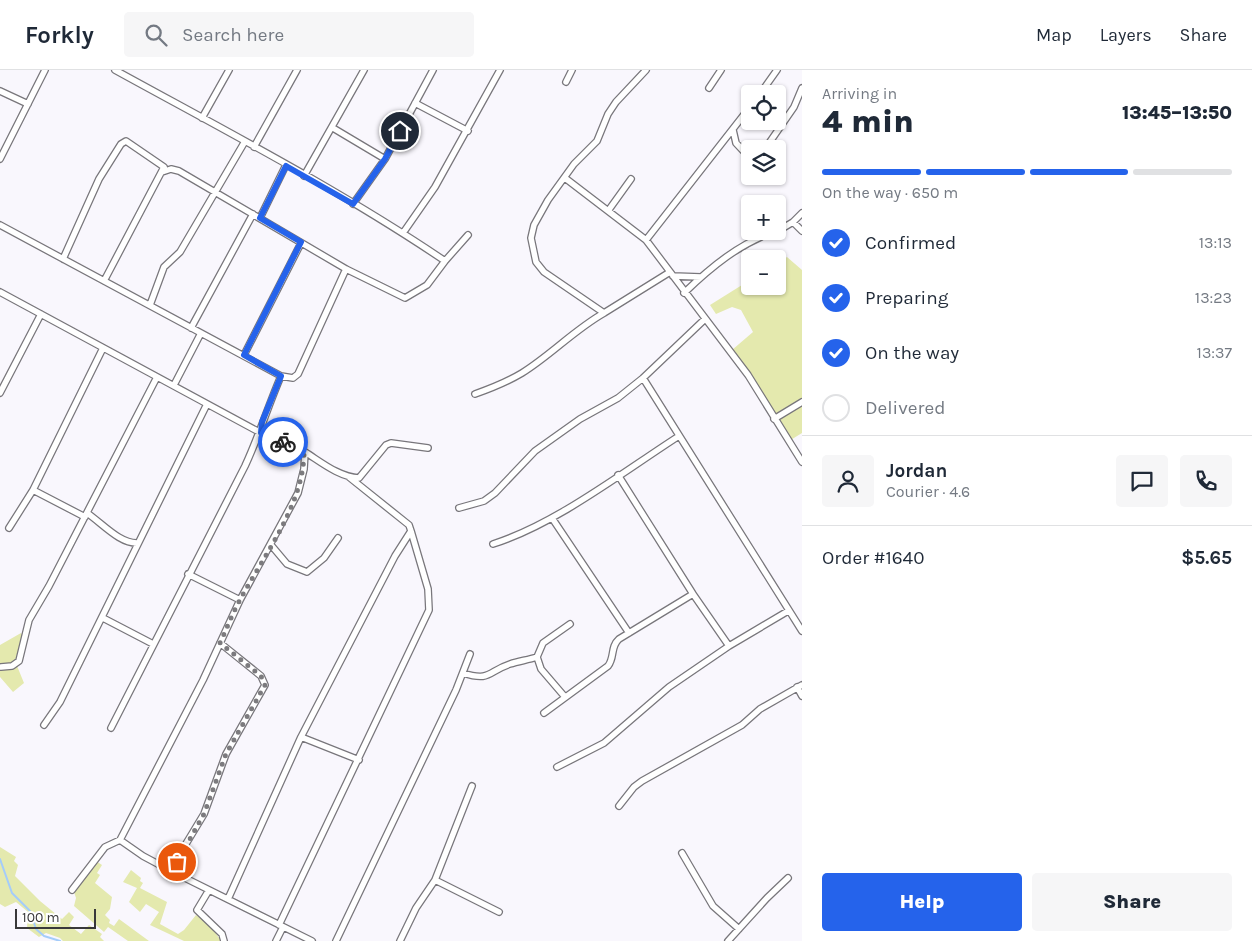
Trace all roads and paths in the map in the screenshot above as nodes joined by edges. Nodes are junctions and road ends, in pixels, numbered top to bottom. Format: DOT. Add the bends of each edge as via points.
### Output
graph roads {
  1 [pos="45,70"];
  2 [pos="115,70"];
  3 [pos="229,70"];
  4 [pos="296,70"];
  5 [pos="364,70"];
  6 [pos="433,70"];
  7 [pos="500,70"];
  8 [pos="572,70"];
  9 [pos="646,70"];
  10 [pos="721,70"];
  11 [pos="777,70"];
  12 [pos="566,82"];
  13 [pos="766,85"];
  14 [pos="709,88"];
  15 [pos="802,88"];
  16 [pos="0,91"];
  17 [pos="415,103"];
  18 [pos="28,104"];
  19 [pos="202,118"];
  20 [pos="741,119"];
  21 [pos="333,128"];
  22 [pos="468,130"];
  23 [pos="733,130"];
  24 [pos="771,140"];
  25 [pos="244,142"];
  26 [pos="254,147"];
  27 [pos="741,148"];
  28 [pos="0,158"];
  29 [pos="385,159"];
  30 [pos="286,166"];
  31 [pos="162,172"];
  32 [pos="304,176"];
  33 [pos="565,178"];
  34 [pos="631,180"];
  35 [pos="217,192"];
  36 [pos="353,204"];
  37 [pos="608,211"];
  38 [pos="802,213"];
  39 [pos="253,214"];
  40 [pos="260,218"];
  41 [pos="793,222"];
  42 [pos="0,225"];
  43 [pos="786,226"];
  44 [pos="802,231"];
  45 [pos="403,233"];
  46 [pos="468,235"];
  47 [pos="646,240"];
  48 [pos="752,240"];
  49 [pos="301,242"];
  50 [pos="63,259"];
  51 [pos="445,262"];
  52 [pos="346,270"];
  53 [pos="671,274"];
  54 [pos="701,277"];
  55 [pos="104,281"];
  56 [pos="0,292"];
  57 [pos="684,293"];
  58 [pos="150,305"];
  59 [pos="41,314"];
  60 [pos="604,314"];
  61 [pos="705,319"];
  62 [pos="192,328"];
  63 [pos="201,333"];
  64 [pos="103,348"];
  65 [pos="244,355"];
  66 [pos="281,376"];
  67 [pos="157,377"];
  68 [pos="643,378"];
  69 [pos="174,386"];
  70 [pos="0,393"];
  71 [pos="475,394"];
  72 [pos="802,402"];
  73 [pos="208,404"];
  74 [pos="774,419"];
  75 [pos="261,433"];
  76 [pos="679,436"];
  77 [pos="428,448"];
  78 [pos="304,452"];
  79 [pos="801,460"];
  80 [pos="618,475"];
  81 [pos="349,477"];
  82 [pos="33,490"];
  83 [pos="459,508"];
  84 [pos="86,515"];
  85 [pos="552,518"];
  86 [pos="9,528"];
  87 [pos="411,531"];
  88 [pos="338,538"];
  89 [pos="138,543"];
  90 [pos="492,544"];
  91 [pos="271,545"];
  92 [pos="188,574"];
  93 [pos="693,594"];
  94 [pos="240,600"];
  95 [pos="788,611"];
  96 [pos="103,618"];
  97 [pos="570,624"];
  98 [pos="802,631"];
  99 [pos="628,633"];
  100 [pos="220,643"];
  101 [pos="153,644"];
  102 [pos="729,646"];
  103 [pos="470,654"];
  104 [pos="537,657"];
  105 [pos="1,666"];
  106 [pos="463,673"];
  107 [pos="800,686"];
  108 [pos="802,696"];
  109 [pos="565,697"];
  110 [pos="544,713"];
  111 [pos="44,725"];
  112 [pos="112,728"];
  113 [pos="300,738"];
  114 [pos="359,760"];
  115 [pos="557,767"];
  116 [pos="472,786"];
  117 [pos="619,806"];
  118 [pos="120,840"];
  119 [pos="682,853"];
  120 [pos="173,872"];
  121 [pos="788,878"];
  122 [pos="435,880"];
  123 [pos="72,890"];
  124 [pos="209,890"];
  125 [pos="228,899"];
  126 [pos="499,912"];
  127 [pos="281,926"];
  128 [pos="739,929"];
  129 [pos="732,940"];
  130 [pos="224,941"];
  131 [pos="276,941"];
  132 [pos="312,941"];
  133 [pos="336,941"];
  134 [pos="400,941"];
  1 -- 18 [label="street"];
  2 -- 19 [label="street"];
  3 -- 19 [label="street"];
  4 -- 26 [label="street"];
  5 -- 21 [label="street"];
  6 -- 17 [label="street"];
  7 -- 22 [label="street"];
  8 -- 12 [label="street"];
  9 -- 33 [label="street" via="616,102 597,141"];
  10 -- 14 [label="street"];
  11 -- 13 [label="street"];
  15 -- 24 [label="street" via="794,107"];
  16 -- 18 [label="street"];
  17 -- 22 [label="street"];
  17 -- 29 [label="street"];
  18 -- 28 [label="street"];
  19 -- 25 [label="street"];
  20 -- 23 [label="street"];
  21 -- 29 [label="street"];
  21 -- 32 [label="street"];
  22 -- 45 [label="street" via="435,187"];
  23 -- 27 [label="street"];
  23 -- 47 [label="street"];
  25 -- 26 [label="street"];
  25 -- 35 [label="street"];
  26 -- 30 [label="street"];
  29 -- 36 [label="street"];
  30 -- 32 [label="street"];
  30 -- 40 [label="street"];
  31 -- 35 [label="street" via="179,171"];
  31 -- 50 [label="street" via="164,167 133,144 126,141 121,144 99,179"];
  31 -- 55 [label="street"];
  32 -- 36 [label="street"];
  33 -- 37 [label="street"];
  33 -- 60 [label="street" via="534,225 532,250 544,272"];
  34 -- 37 [label="street"];
  35 -- 39 [label="street"];
  35 -- 58 [label="street" via="180,252 164,267"];
  36 -- 45 [label="street"];
  37 -- 47 [label="street"];
  38 -- 41 [label="street"];
  39 -- 40 [label="street"];
  39 -- 62 [label="street"];
  40 -- 49 [label="street"];
  41 -- 43 [label="street"];
  41 -- 44 [label="street"];
  42 -- 50 [label="street"];
  45 -- 51 [label="street"];
  46 -- 51 [label="street"];
  47 -- 53 [label="street"];
  48 -- 54 [label="street"];
  49 -- 52 [label="street"];
  49 -- 65 [label="street"];
  50 -- 55 [label="street"];
  51 -- 52 [label="street" via="426,286 405,298"];
  52 -- 66 [label="street" via="298,374 293,378"];
  53 -- 54 [label="street"];
  53 -- 57 [label="street"];
  53 -- 60 [label="street"];
  54 -- 57 [label="street"];
  55 -- 58 [label="street"];
  56 -- 59 [label="street"];
  57 -- 61 [label="street"];
  58 -- 62 [label="street"];
  59 -- 64 [label="street"];
  59 -- 70 [label="street"];
  60 -- 71 [label="street" via="588,322 522,373"];
  61 -- 68 [label="street"];
  61 -- 74 [label="street" via="748,375"];
  62 -- 63 [label="street"];
  63 -- 65 [label="street"];
  63 -- 69 [label="street"];
  64 -- 67 [label="street"];
  64 -- 82 [label="street"];
  65 -- 66 [label="street"];
  66 -- 75 [label="street" via="262,422"];
  67 -- 69 [label="street"];
  67 -- 84 [label="street"];
  68 -- 76 [label="street"];
  68 -- 83 [label="street" via="618,398 580,419 535,451 495,494 484,501"];
  69 -- 73 [label="street"];
  72 -- 74 [label="street"];
  73 -- 75 [label="street"];
  73 -- 89 [label="street"];
  74 -- 79 [label="street"];
  75 -- 78 [label="street"];
  75 -- 92 [label="street"];
  76 -- 80 [label="street"];
  76 -- 95 [label="street"];
  77 -- 81 [label="street" via="391,443 382,449 359,478"];
  78 -- 81 [label="street"];
  78 -- 91 [label="street" via="298,493"];
  80 -- 85 [label="street"];
  80 -- 93 [label="street"];
  81 -- 87 [label="street" via="409,525"];
  82 -- 84 [label="street"];
  82 -- 86 [label="street"];
  84 -- 89 [label="street" via="109,528 120,540"];
  84 -- 105 [label="street" via="33,613 18,661 12,666"];
  85 -- 90 [label="street" via="520,536"];
  85 -- 99 [label="street"];
  87 -- 113 [label="street"];
  87 -- 114 [label="street" via="428,589 429,610"];
  88 -- 91 [label="street" via="324,558 307,572 287,564"];
  89 -- 96 [label="street"];
  91 -- 94 [label="street"];
  92 -- 94 [label="street"];
  92 -- 101 [label="street"];
  93 -- 99 [label="street"];
  93 -- 102 [label="street"];
  94 -- 100 [label="street"];
  95 -- 98 [label="street"];
  95 -- 102 [label="street"];
  96 -- 101 [label="street"];
  96 -- 111 [label="street" via="60,702"];
  97 -- 104 [label="street" via="544,643"];
  99 -- 109 [label="street" via="614,644 612,661 608,666"];
  100 -- 118 [label="street"];
  100 -- 120 [label="street" via="261,676 265,685 226,754 204,814"];
  101 -- 112 [label="street"];
  102 -- 115 [label="street" via="654,699 604,743"];
  103 -- 106 [label="street"];
  104 -- 106 [label="street" via="509,664 490,675 475,677"];
  104 -- 109 [label="street" via="541,669"];
  106 -- 133 [label="street"];
  107 -- 108 [label="street"];
  107 -- 117 [label="street" via="760,709 742,725 642,781"];
  109 -- 110 [label="street"];
  113 -- 114 [label="street"];
  113 -- 125 [label="street"];
  114 -- 127 [label="street"];
  116 -- 122 [label="street"];
  118 -- 120 [label="street"];
  118 -- 123 [label="street" via="104,848"];
  119 -- 128 [label="street" via="713,906"];
  120 -- 124 [label="street"];
  121 -- 128 [label="street"];
  122 -- 126 [label="street"];
  122 -- 134 [label="street" via="416,908"];
  124 -- 125 [label="street"];
  124 -- 130 [label="street" via="197,910 222,934"];
  125 -- 127 [label="street"];
  127 -- 131 [label="street"];
  127 -- 132 [label="street"];
  128 -- 129 [label="street"];
}
